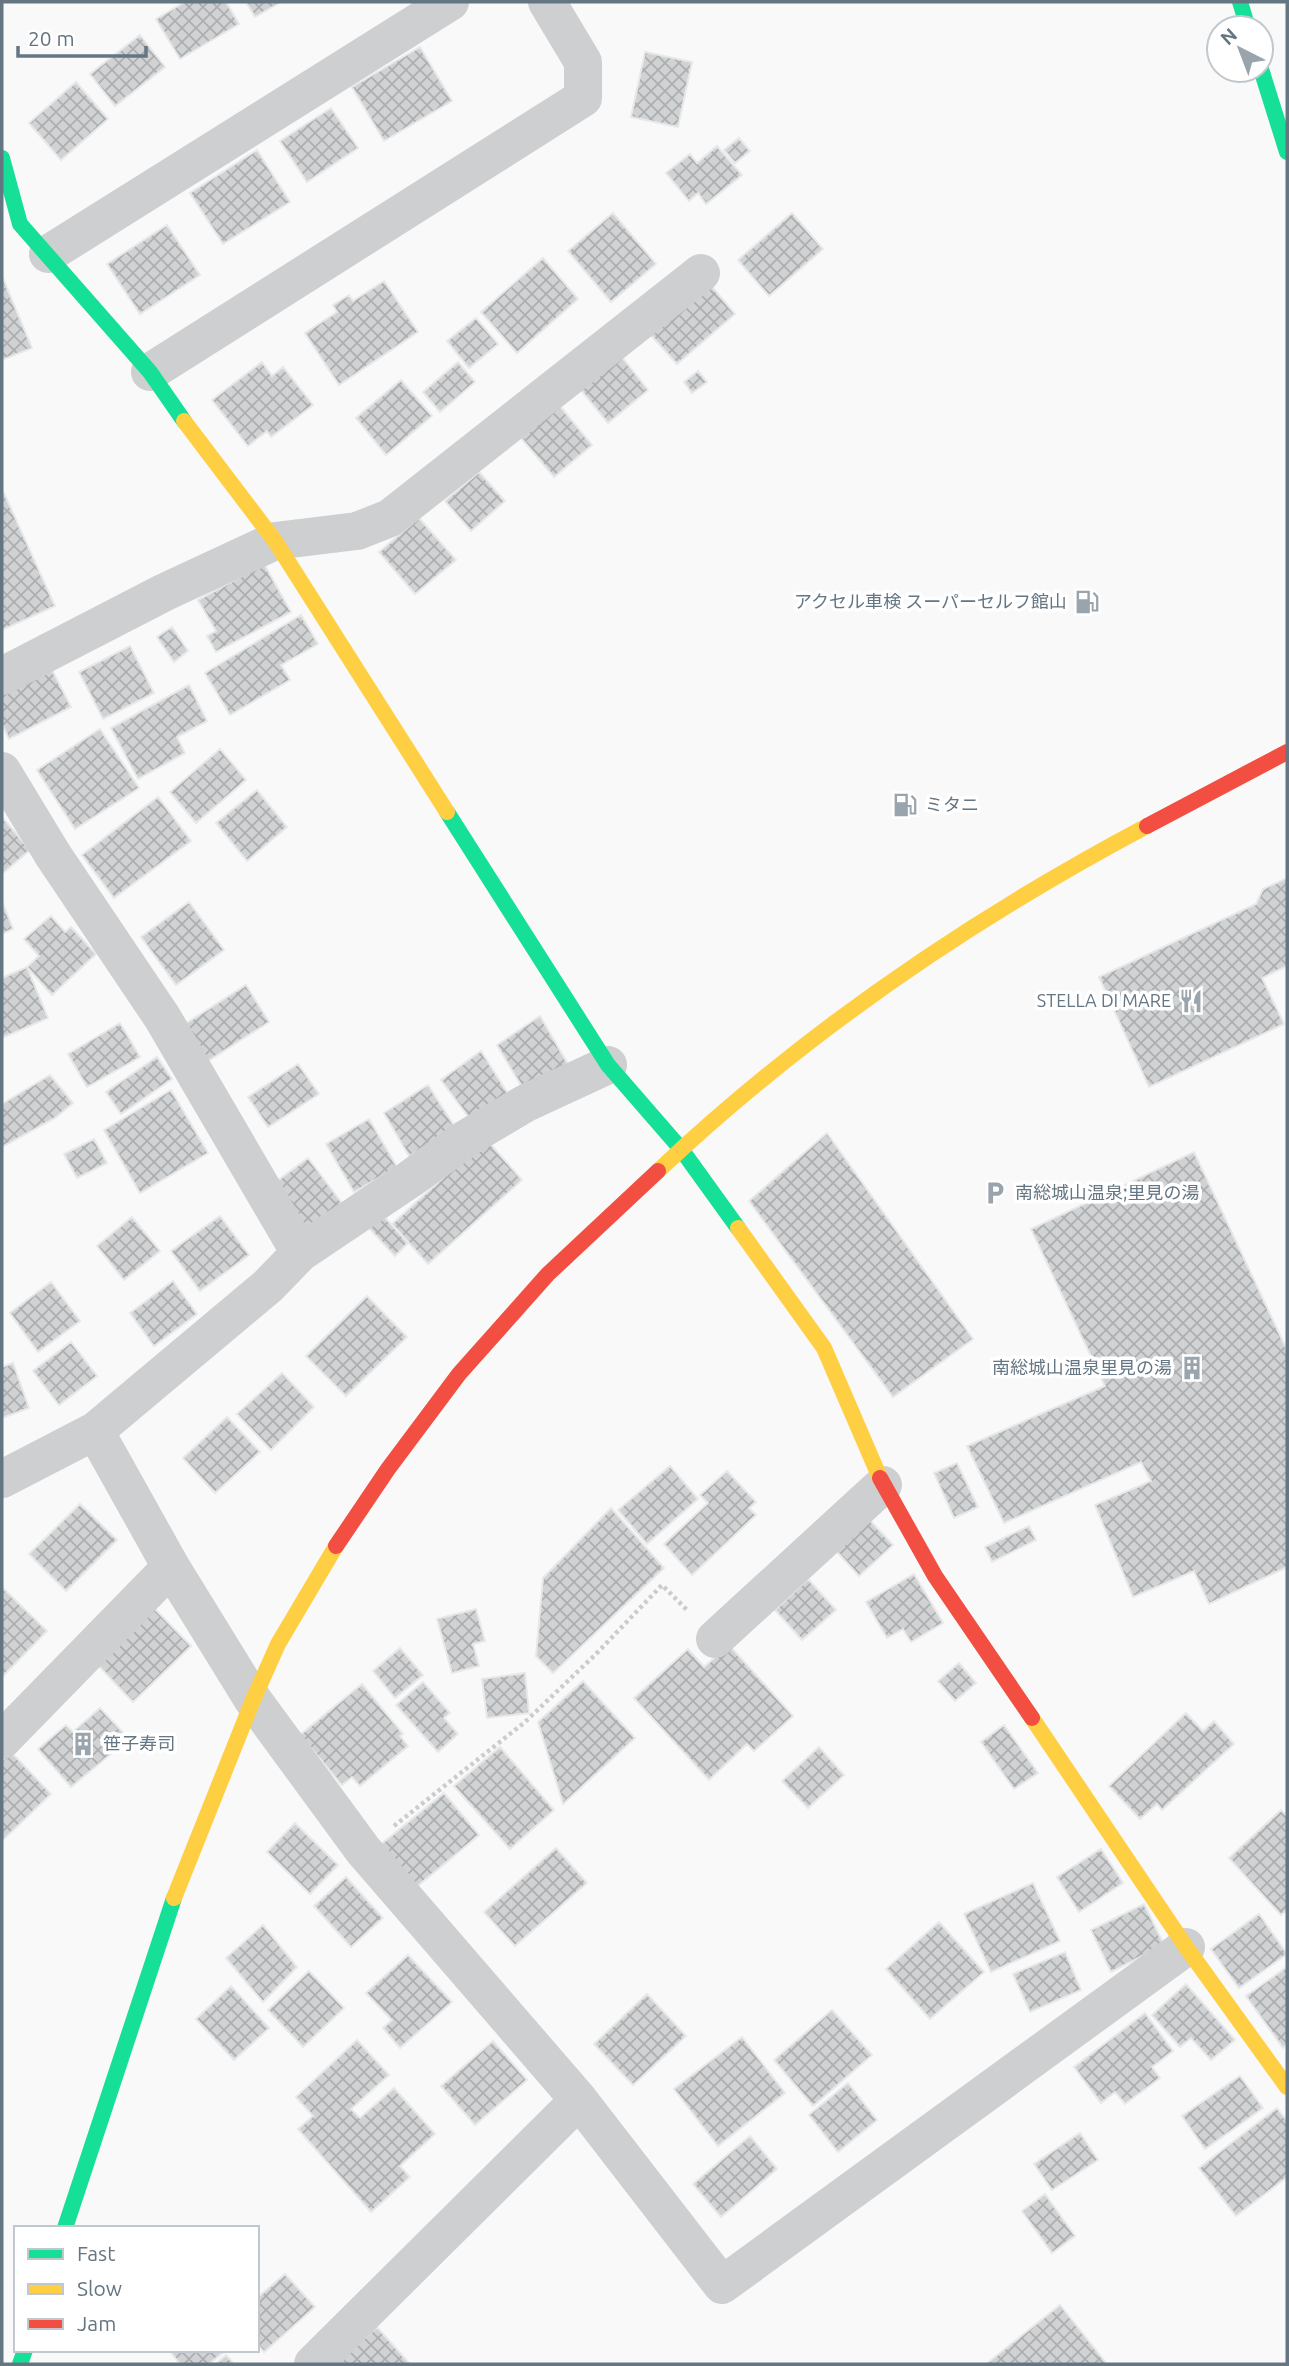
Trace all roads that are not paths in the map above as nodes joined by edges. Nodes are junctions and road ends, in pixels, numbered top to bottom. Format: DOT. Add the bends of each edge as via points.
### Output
graph roads {
  1 [pos="450,2"];
  2 [pos="547,2"];
  3 [pos="1266,84"];
  4 [pos="1287,152"];
  5 [pos="2,158"];
  6 [pos="11,231"];
  7 [pos="48,254"];
  8 [pos="701,272"];
  9 [pos="150,372"];
  10 [pos="275,541"];
  11 [pos="2,676"];
  12 [pos="1287,752"];
  13 [pos="2,771"];
  14 [pos="608,1065"];
  15 [pos="681,1149"];
  16 [pos="300,1253"];
  17 [pos="95,1431"];
  18 [pos="2,1479"];
  19 [pos="883,1485"];
  20 [pos="171,1567"];
  21 [pos="715,1639"];
  22 [pos="253,1700"];
  23 [pos="2,1740"];
  24 [pos="1185,1947"];
  25 [pos="1287,2087"];
  26 [pos="579,2100"];
  27 [pos="66,2226"];
  28 [pos="313,2364"];
  1 -- 7 [label="street"];
  2 -- 9 [label="street" via="583,62 583,98"];
  3 -- 4 [label="main road"];
  5 -- 6 [label="main road"];
  6 -- 7 [label="main road"];
  7 -- 9 [label="main road"];
  8 -- 10 [label="street" via="390,519 357,531"];
  9 -- 10 [label="main road"];
  10 -- 11 [label="street"];
  10 -- 14 [label="main road"];
  12 -- 15 [label="main road" via="1023,896 914,965 758,1083"];
  13 -- 16 [label="street" via="162,1017"];
  14 -- 15 [label="main road"];
  14 -- 16 [label="street" via="526,1103 467,1138"];
  15 -- 19 [label="main road" via="824,1348"];
  15 -- 22 [label="main road" via="548,1274 459,1374 324,1564 278,1644"];
  16 -- 17 [label="street" via="268,1286"];
  17 -- 18 [label="street"];
  17 -- 20 [label="street"];
  19 -- 21 [label="street"];
  19 -- 24 [label="main road" via="935,1576"];
  20 -- 22 [label="street"];
  20 -- 23 [label="street"];
  22 -- 26 [label="street" via="363,1850"];
  22 -- 27 [label="main road" via="177,1888"];
  24 -- 25 [label="main road"];
  24 -- 26 [label="street" via="722,2285"];
  26 -- 28 [label="street"];
}
